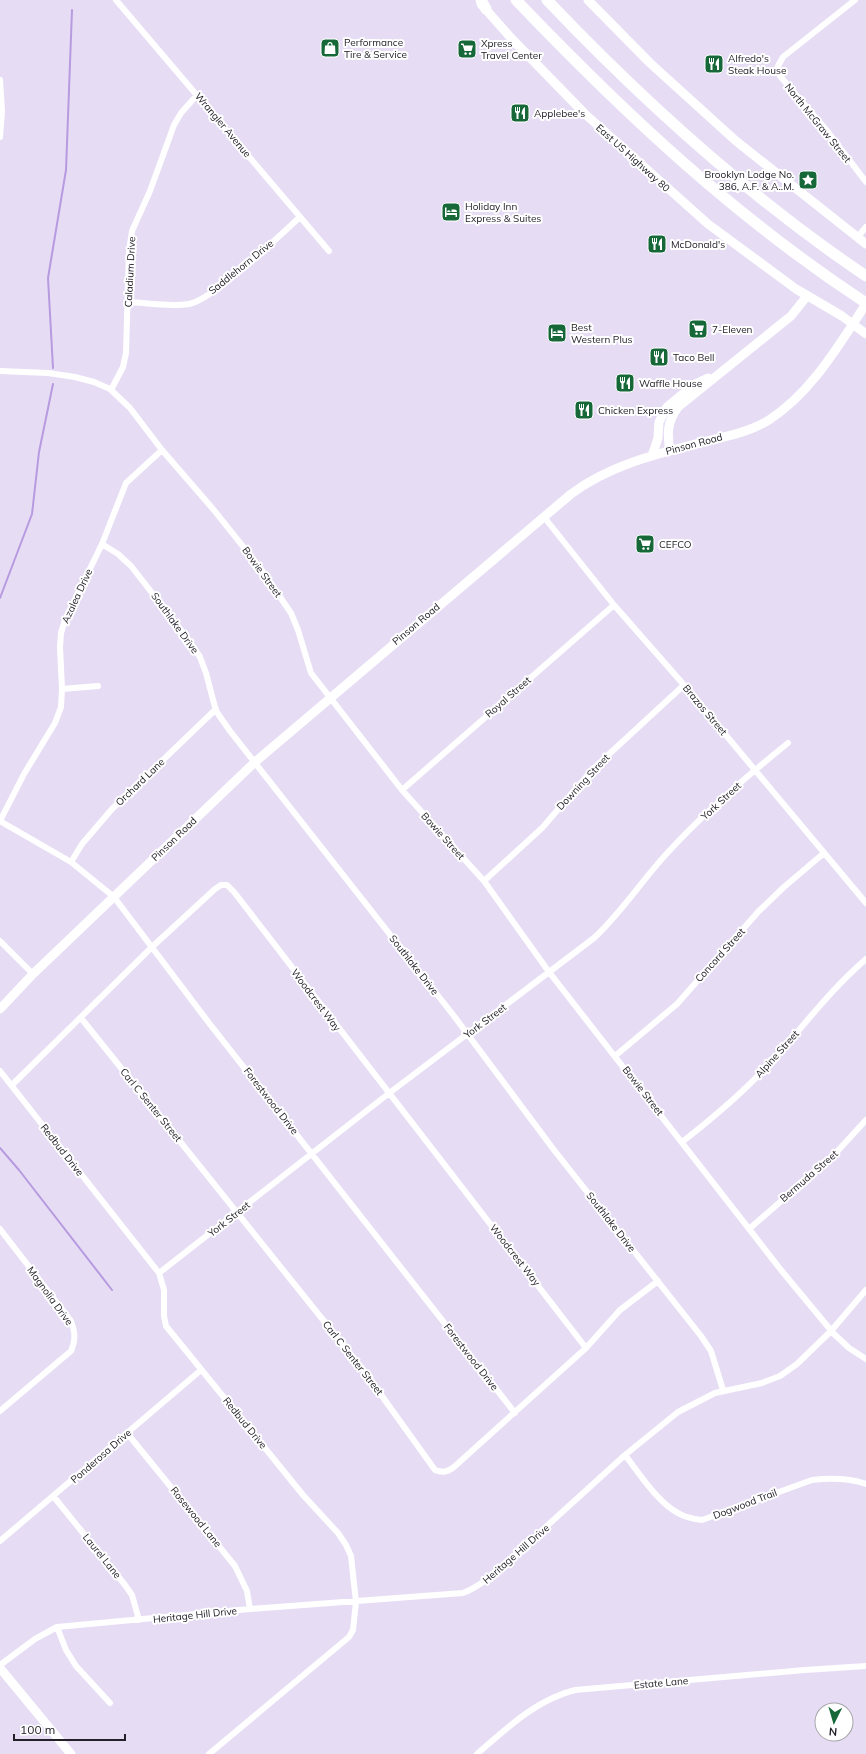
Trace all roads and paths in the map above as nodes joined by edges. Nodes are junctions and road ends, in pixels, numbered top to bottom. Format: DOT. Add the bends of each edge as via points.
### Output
graph roads {
  1 [pos="116,0"];
  2 [pos="477,0"];
  3 [pos="516,0"];
  4 [pos="547,0"];
  5 [pos="588,0"];
  6 [pos="855,0"];
  7 [pos="483,4"];
  8 [pos="0,80"];
  9 [pos="197,95"];
  10 [pos="0,137"];
  11 [pos="866,182"];
  12 [pos="300,217"];
  13 [pos="866,227"];
  14 [pos="857,238"];
  15 [pos="866,244"];
  16 [pos="329,251"];
  17 [pos="866,276"];
  18 [pos="807,296"];
  19 [pos="128,302"];
  20 [pos="866,304"];
  21 [pos="866,334"];
  22 [pos="0,370"];
  23 [pos="719,374"];
  24 [pos="111,390"];
  25 [pos="162,450"];
  26 [pos="670,451"];
  27 [pos="652,456"];
  28 [pos="544,517"];
  29 [pos="102,544"];
  30 [pos="614,605"];
  31 [pos="684,685"];
  32 [pos="98,686"];
  33 [pos="62,689"];
  34 [pos="331,696"];
  35 [pos="216,709"];
  36 [pos="788,743"];
  37 [pos="255,762"];
  38 [pos="755,770"];
  39 [pos="402,790"];
  40 [pos="0,821"];
  41 [pos="824,853"];
  42 [pos="71,862"];
  43 [pos="484,881"];
  44 [pos="114,897"];
  45 [pos="866,903"];
  46 [pos="0,941"];
  47 [pos="152,947"];
  48 [pos="866,959"];
  49 [pos="549,972"];
  50 [pos="33,974"];
  51 [pos="0,1009"];
  52 [pos="81,1018"];
  53 [pos="467,1035"];
  54 [pos="615,1056"];
  55 [pos="0,1071"];
  56 [pos="12,1085"];
  57 [pos="388,1094"];
  58 [pos="866,1120"];
  59 [pos="682,1142"];
  60 [pos="313,1154"];
  61 [pos="236,1213"];
  62 [pos="748,1228"];
  63 [pos="0,1229"];
  64 [pos="159,1273"];
  65 [pos="658,1281"];
  66 [pos="866,1290"];
  67 [pos="832,1331"];
  68 [pos="586,1348"];
  69 [pos="866,1359"];
  70 [pos="201,1370"];
  71 [pos="723,1390"];
  72 [pos="0,1411"];
  73 [pos="515,1413"];
  74 [pos="126,1433"];
  75 [pos="625,1455"];
  76 [pos="866,1484"];
  77 [pos="54,1497"];
  78 [pos="0,1541"];
  79 [pos="356,1602"];
  80 [pos="250,1609"];
  81 [pos="139,1620"];
  82 [pos="57,1627"];
  83 [pos="0,1666"];
  84 [pos="866,1666"];
  85 [pos="110,1703"];
  86 [pos="70,1754"];
  87 [pos="209,1754"];
  88 [pos="477,1754"];
  1 -- 9 [label="street, Wrangler Avenue"];
  2 -- 7 [label="main road, East US Highway 80"];
  3 -- 20 [label="highway" via="600,86 677,158 775,238"];
  4 -- 17 [label="highway" via="633,87 702,149 790,221"];
  5 -- 14 [label="main road" via="650,63 736,141"];
  6 -- 11 [label="street, North McGraw Street" via="783,57 778,66 780,76"];
  7 -- 18 [label="main road, East US Highway 80" via="512,39 624,150 708,224"];
  8 -- 10 [label="street"];
  9 -- 12 [label="street, Wrangler Avenue"];
  9 -- 19 [label="street, Caladium Drive" via="174,125 132,231"];
  12 -- 16 [label="street, Wrangler Avenue"];
  12 -- 19 [label="street, Saddlehorn Drive" via="204,298 190,304"];
  13 -- 14 [label="street"];
  14 -- 15 [label="main road"];
  18 -- 21 [label="main road, East US Highway 80"];
  18 -- 23 [label="main road" via="790,316"];
  19 -- 24 [label="street, Caladium Drive" via="126,353 123,367"];
  20 -- 26 [label="main road, Pinson Road" via="805,390 768,420 731,434"];
  22 -- 24 [label="street, Bowie Street" via="75,377"];
  23 -- 26 [label="main road" via="674,412 668,427"];
  23 -- 27 [label="main road" via="695,384 667,407 659,422 658,438"];
  24 -- 25 [label="street, Bowie Street" via="130,408"];
  25 -- 29 [label="street, Azalea Drive" via="126,483"];
  25 -- 34 [label="street, Bowie Street" via="261,568 298,630 311,673"];
  26 -- 27 [label="main road, Pinson Road"];
  27 -- 28 [label="main road, Pinson Road" via="597,477 571,494"];
  28 -- 30 [label="street, Brazos Street"];
  28 -- 34 [label="main road, Pinson Road"];
  29 -- 33 [label="street, Azalea Drive" via="61,633"];
  29 -- 35 [label="street, Southlake Drive" via="131,566 188,638 200,657"];
  30 -- 31 [label="street, Brazos Street"];
  30 -- 39 [label="street, Royal Street"];
  31 -- 38 [label="street, Brazos Street"];
  31 -- 43 [label="street, Downing Street" via="594,768 542,828"];
  32 -- 33 [label="street"];
  33 -- 40 [label="street, Azalea Drive" via="61,707 55,723 24,774"];
  34 -- 37 [label="main road, Pinson Road"];
  34 -- 39 [label="street, Bowie Street"];
  35 -- 37 [label="street, Southlake Drive"];
  35 -- 42 [label="street, Orchard Lane" via="112,809 82,844"];
  36 -- 38 [label="street, York Street"];
  37 -- 44 [label="main road, Pinson Road"];
  37 -- 53 [label="street, Southlake Drive"];
  38 -- 41 [label="street, Brazos Street"];
  38 -- 49 [label="street, York Street" via="672,848 644,878 606,927"];
  39 -- 43 [label="street, Bowie Street"];
  40 -- 42 [label="street, Forestwood Drive"];
  41 -- 45 [label="street, Brazos Street"];
  41 -- 54 [label="street, Concord Street" via="758,912 677,1004"];
  42 -- 44 [label="street, Forestwood Drive"];
  43 -- 49 [label="street, Bowie Street"];
  44 -- 47 [label="street, Forestwood Drive"];
  44 -- 50 [label="main road, Pinson Road"];
  46 -- 50 [label="street"];
  47 -- 52 [label="street, Woodcrest Way"];
  47 -- 57 [label="street, Woodcrest Way" via="215,889 221,885 227,886 239,898"];
  47 -- 60 [label="street, Forestwood Drive"];
  48 -- 59 [label="street, Alpine Street" via="827,995 791,1040 742,1093"];
  49 -- 53 [label="street, York Street"];
  49 -- 54 [label="street, Bowie Street"];
  50 -- 51 [label="main road, Pinson Road"];
  52 -- 56 [label="street, Woodcrest Way"];
  52 -- 61 [label="street, Carl C Senter Street"];
  53 -- 57 [label="street, York Street"];
  53 -- 65 [label="street, Southlake Drive"];
  54 -- 59 [label="street, Bowie Street"];
  55 -- 56 [label="street, Redbud Drive"];
  56 -- 64 [label="street, Redbud Drive"];
  57 -- 60 [label="street, York Street"];
  57 -- 68 [label="street, Woodcrest Way"];
  58 -- 62 [label="street, Bermuda Street" via="833,1156"];
  59 -- 62 [label="street, Bowie Street"];
  60 -- 61 [label="street, York Street"];
  60 -- 73 [label="street, Forestwood Drive"];
  61 -- 64 [label="street, York Street"];
  61 -- 73 [label="street, Carl C Senter Street" via="364,1371 435,1470 447,1472"];
  62 -- 67 [label="street, Bowie Street"];
  63 -- 72 [label="street, Magnolia Drive" via="71,1321 75,1342 71,1351"];
  64 -- 70 [label="street, Redbud Drive" via="164,1290 166,1326"];
  65 -- 68 [label="street, Carl C Senter Street" via="620,1310"];
  65 -- 71 [label="street, Southlake Drive" via="711,1351"];
  66 -- 67 [label="street, Heritage Hill Drive"];
  67 -- 69 [label="street, Bowie Street" via="849,1348"];
  67 -- 71 [label="street, Heritage Hill Drive" via="797,1364 780,1376 762,1383"];
  68 -- 73 [label="street, Carl C Senter Street"];
  70 -- 74 [label="street, Ponderosa Drive"];
  70 -- 79 [label="street, Redbud Drive" via="303,1495 338,1533 352,1556"];
  71 -- 75 [label="street, Heritage Hill Drive" via="678,1412"];
  74 -- 77 [label="street, Ponderosa Drive"];
  74 -- 80 [label="street, Rosewood Lane" via="235,1566 247,1591"];
  75 -- 76 [label="street, Dogwood Trail" via="660,1498 677,1513 702,1520 812,1480 825,1478"];
  75 -- 79 [label="street, Heritage Hill Drive" via="473,1590"];
  77 -- 78 [label="street, Ponderosa Drive"];
  77 -- 81 [label="street, Laurel Lane" via="129,1590"];
  79 -- 80 [label="street, Heritage Hill Drive"];
  79 -- 87 [label="street, Redbud Drive" via="353,1630 349,1637"];
  80 -- 81 [label="street, Heritage Hill Drive"];
  81 -- 82 [label="street, Heritage Hill Drive"];
  82 -- 83 [label="street, Heritage Hill Drive" via="35,1639"];
  82 -- 85 [label="street" via="76,1666"];
  83 -- 86 [label="main road"];
  84 -- 88 [label="street, Estate Lane" via="575,1690 549,1698"];
}
